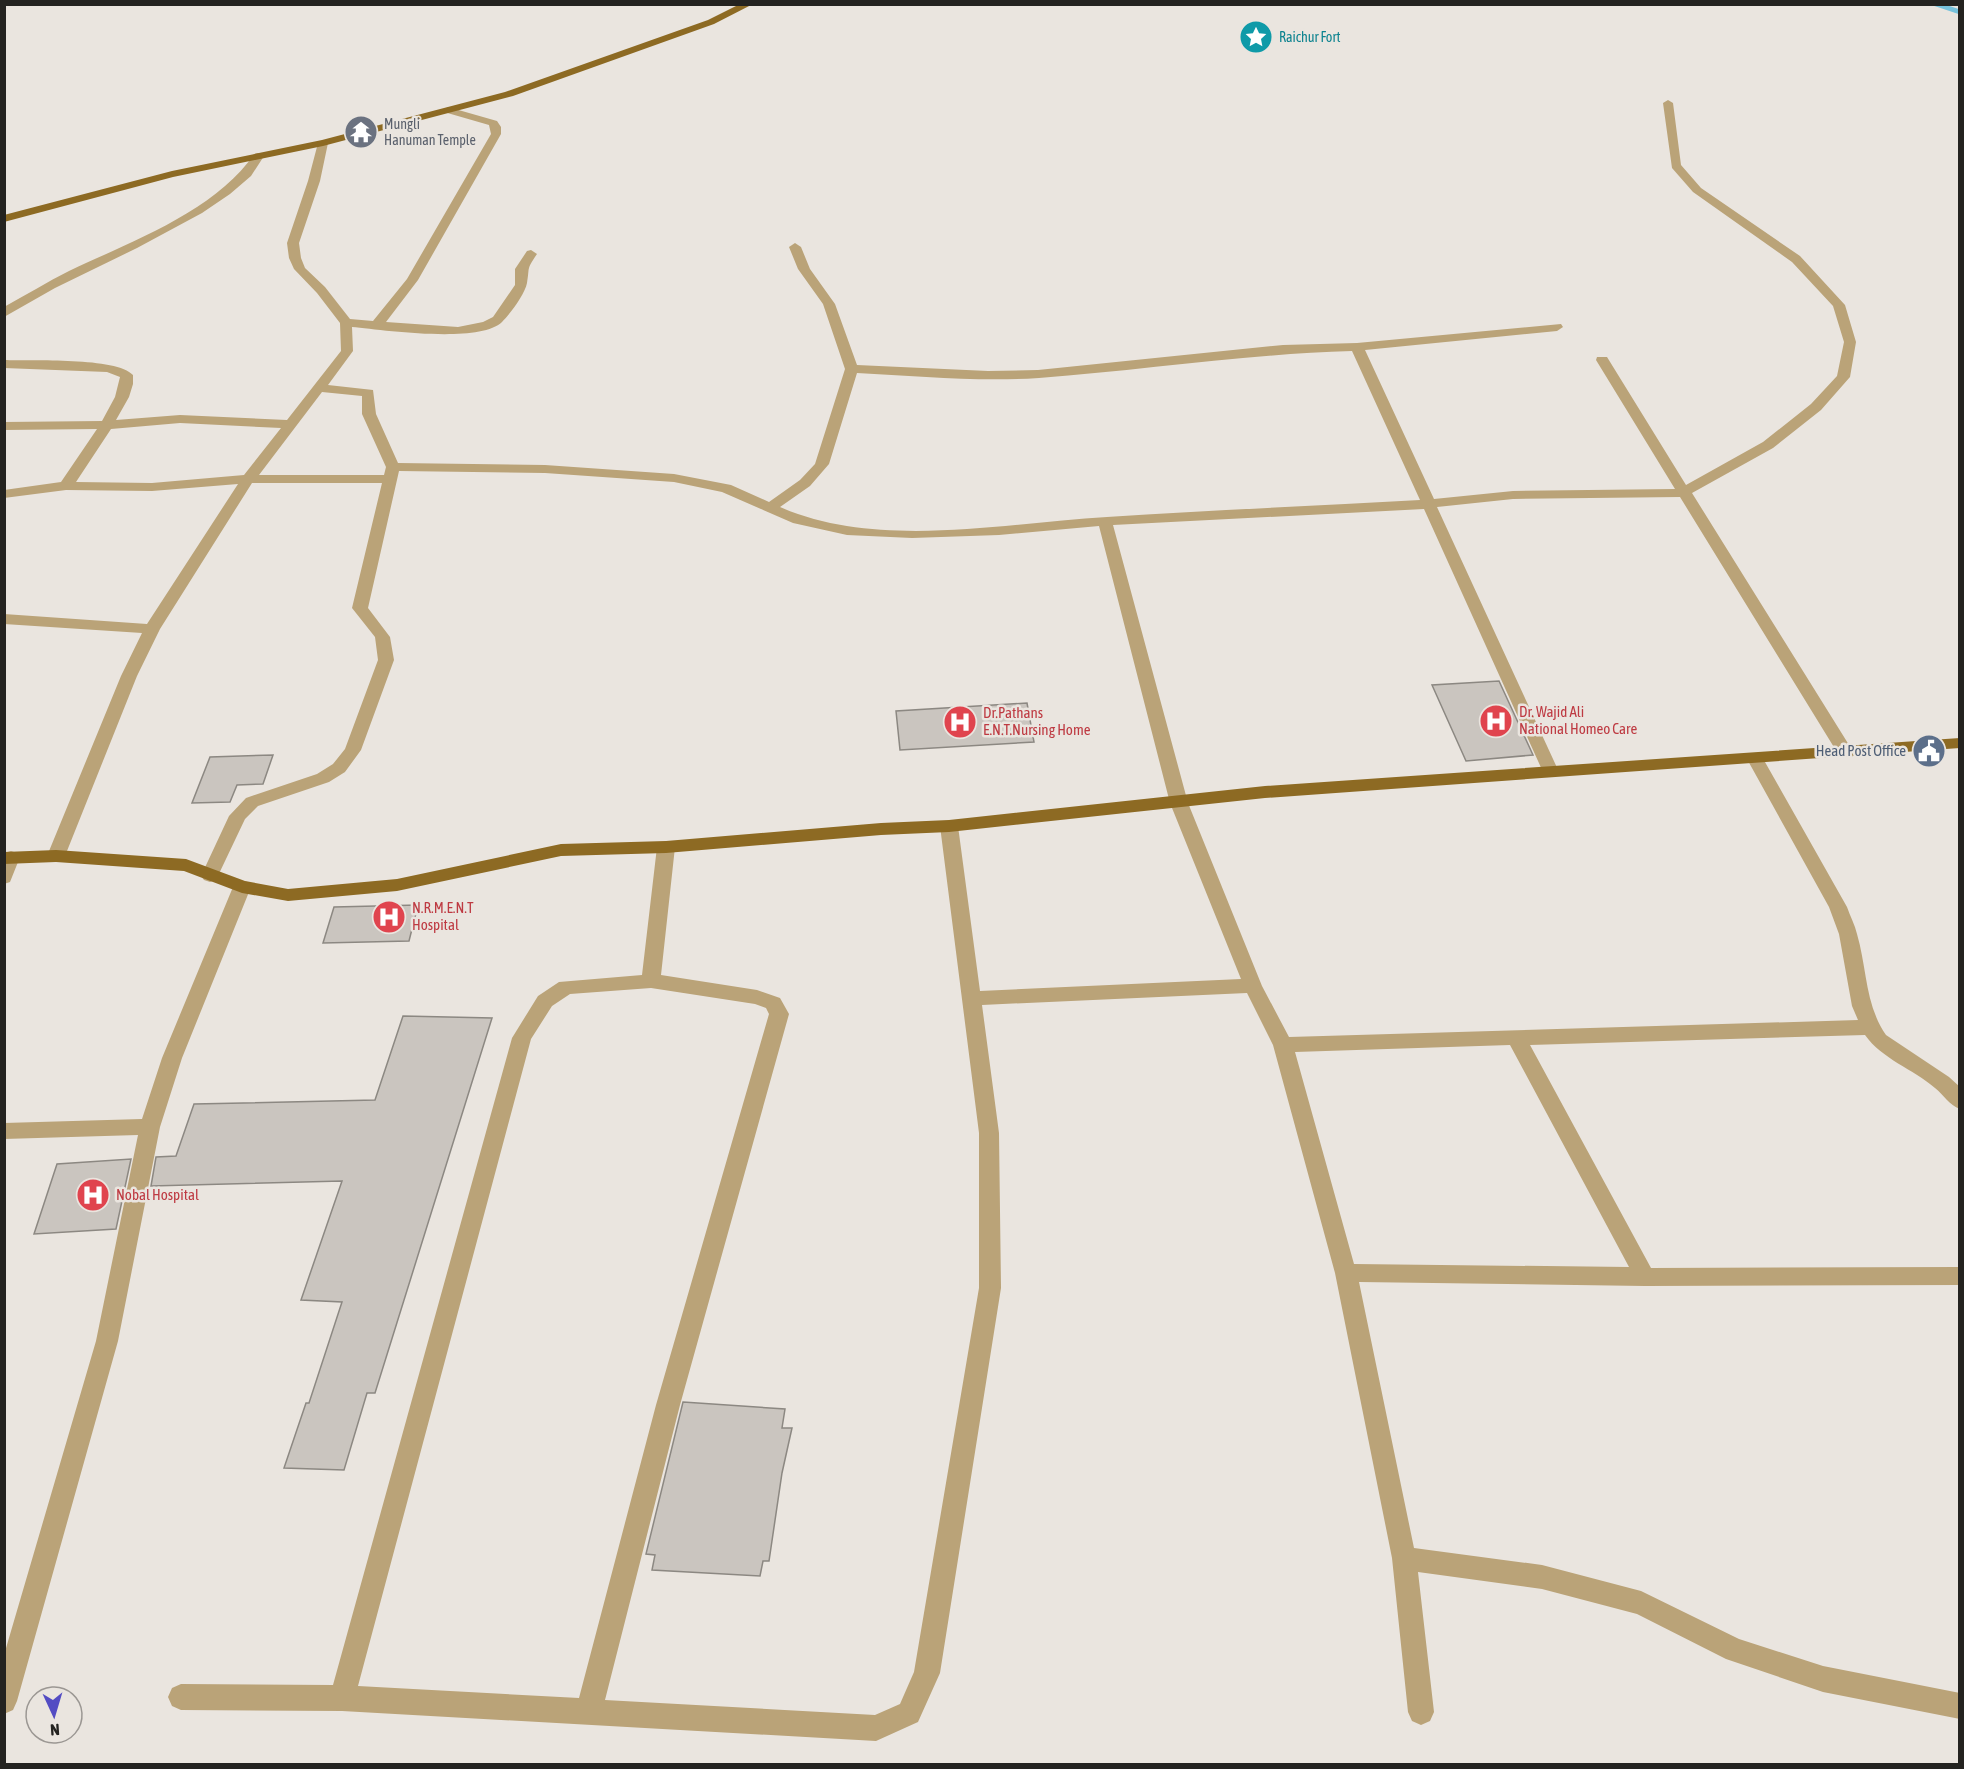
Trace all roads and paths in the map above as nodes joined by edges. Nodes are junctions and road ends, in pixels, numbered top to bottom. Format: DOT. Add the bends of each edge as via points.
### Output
graph roads {
  1 [pos="749,4"];
  2 [pos="1668,103"];
  3 [pos="448,110"];
  4 [pos="322,143"];
  5 [pos="258,156"];
  6 [pos="4,219"];
  7 [pos="795,247"];
  8 [pos="531,254"];
  9 [pos="4,313"];
  10 [pos="346,323"];
  11 [pos="377,325"];
  12 [pos="1557,327"];
  13 [pos="1357,347"];
  14 [pos="1602,360"];
  15 [pos="4,364"];
  16 [pos="852,369"];
  17 [pos="320,388"];
  18 [pos="289,424"];
  19 [pos="106,425"];
  20 [pos="4,426"];
  21 [pos="391,473"];
  22 [pos="248,479"];
  23 [pos="66,486"];
  24 [pos="1682,493"];
  25 [pos="4,494"];
  26 [pos="1429,504"];
  27 [pos="770,507"];
  28 [pos="1105,521"];
  29 [pos="4,619"];
  30 [pos="152,629"];
  31 [pos="1959,743"];
  32 [pos="1846,753"];
  33 [pos="1755,759"];
  34 [pos="1551,772"];
  35 [pos="1179,803"];
  36 [pos="949,826"];
  37 [pos="666,847"];
  38 [pos="56,856"];
  39 [pos="8,857"];
  40 [pos="210,876"];
  41 [pos="4,878"];
  42 [pos="242,887"];
  43 [pos="651,981"];
  44 [pos="1253,986"];
  45 [pos="972,998"];
  46 [pos="1870,1027"];
  47 [pos="1516,1038"];
  48 [pos="1282,1045"];
  49 [pos="1959,1101"];
  50 [pos="150,1127"];
  51 [pos="4,1131"];
  52 [pos="1346,1273"];
  53 [pos="1959,1276"];
  54 [pos="1645,1277"];
  55 [pos="1404,1558"];
  56 [pos="181,1697"];
  57 [pos="342,1698"];
  58 [pos="4,1701"];
  59 [pos="1959,1706"];
  60 [pos="590,1711"];
  61 [pos="1421,1712"];
  1 -- 3 [label="main road" via="711,22 553,79"];
  2 -- 24 [label="street" via="1676,166 1697,190 1796,259 1839,305 1850,342 1843,377 1816,407 1768,445"];
  3 -- 4 [label="main road"];
  3 -- 11 [label="street" via="493,123 496,134 412,280"];
  4 -- 5 [label="main road"];
  4 -- 10 [label="street" via="293,243 300,269"];
  5 -- 6 [label="main road" via="172,174"];
  5 -- 9 [label="street" via="255,165 215,200"];
  7 -- 16 [label="street" via="804,269 829,304"];
  8 -- 11 [label="street" via="521,269 521,285 516,294 497,320 487,326 458,331"];
  10 -- 11 [label="street"];
  10 -- 17 [label="street" via="347,351"];
  12 -- 13 [label="street"];
  13 -- 16 [label="street" via="1283,349 1038,374"];
  13 -- 26 [label="street"];
  14 -- 24 [label="street"];
  15 -- 19 [label="street" via="121,370 128,383"];
  16 -- 27 [label="street" via="822,464 801,488"];
  17 -- 18 [label="street"];
  17 -- 21 [label="street" via="368,393 369,414"];
  18 -- 19 [label="street" via="180,418"];
  18 -- 22 [label="street"];
  19 -- 20 [label="street"];
  19 -- 23 [label="street"];
  21 -- 22 [label="street"];
  21 -- 27 [label="street" via="545,468 674,478 726,488"];
  21 -- 40 [label="street" via="360,608 388,646 353,750 339,768 323,778 252,802 238,816"];
  22 -- 23 [label="street" via="152,487"];
  22 -- 30 [label="street"];
  23 -- 25 [label="street"];
  24 -- 26 [label="street" via="1513,495"];
  24 -- 32 [label="street"];
  26 -- 28 [label="street"];
  26 -- 34 [label="street"];
  27 -- 28 [label="street" via="798,520 847,531 901,534 999,531"];
  28 -- 35 [label="street"];
  29 -- 30 [label="street"];
  30 -- 38 [label="street"];
  31 -- 32 [label="main road"];
  32 -- 33 [label="main road"];
  33 -- 34 [label="main road"];
  33 -- 46 [label="street" via="1838,907"];
  34 -- 35 [label="main road" via="1265,792"];
  35 -- 36 [label="main road"];
  35 -- 44 [label="street"];
  36 -- 37 [label="main road"];
  36 -- 45 [label="street"];
  37 -- 42 [label="main road" via="561,850 397,885 329,892 288,895"];
  37 -- 43 [label="street"];
  38 -- 39 [label="main road"];
  38 -- 40 [label="main road" via="186,865"];
  39 -- 41 [label="street"];
  40 -- 42 [label="main road"];
  42 -- 50 [label="street" via="172,1058"];
  43 -- 57 [label="street" via="566,987 545,1001 522,1038"];
  43 -- 60 [label="street" via="757,997 773,1003 779,1014 668,1406"];
  44 -- 45 [label="street"];
  44 -- 48 [label="street"];
  45 -- 60 [label="street" via="989,1133 990,1288 927,1672 909,1713 876,1728"];
  46 -- 47 [label="street"];
  46 -- 49 [label="street" via="1880,1040 1942,1082"];
  47 -- 48 [label="street"];
  47 -- 54 [label="street"];
  48 -- 52 [label="street"];
  50 -- 51 [label="street"];
  50 -- 58 [label="street" via="107,1341"];
  52 -- 54 [label="street"];
  52 -- 55 [label="street"];
  53 -- 54 [label="street"];
  55 -- 59 [label="street" via="1553,1580 1641,1604 1735,1650 1823,1679"];
  55 -- 61 [label="street"];
  56 -- 57 [label="street"];
  57 -- 60 [label="street"];
}
